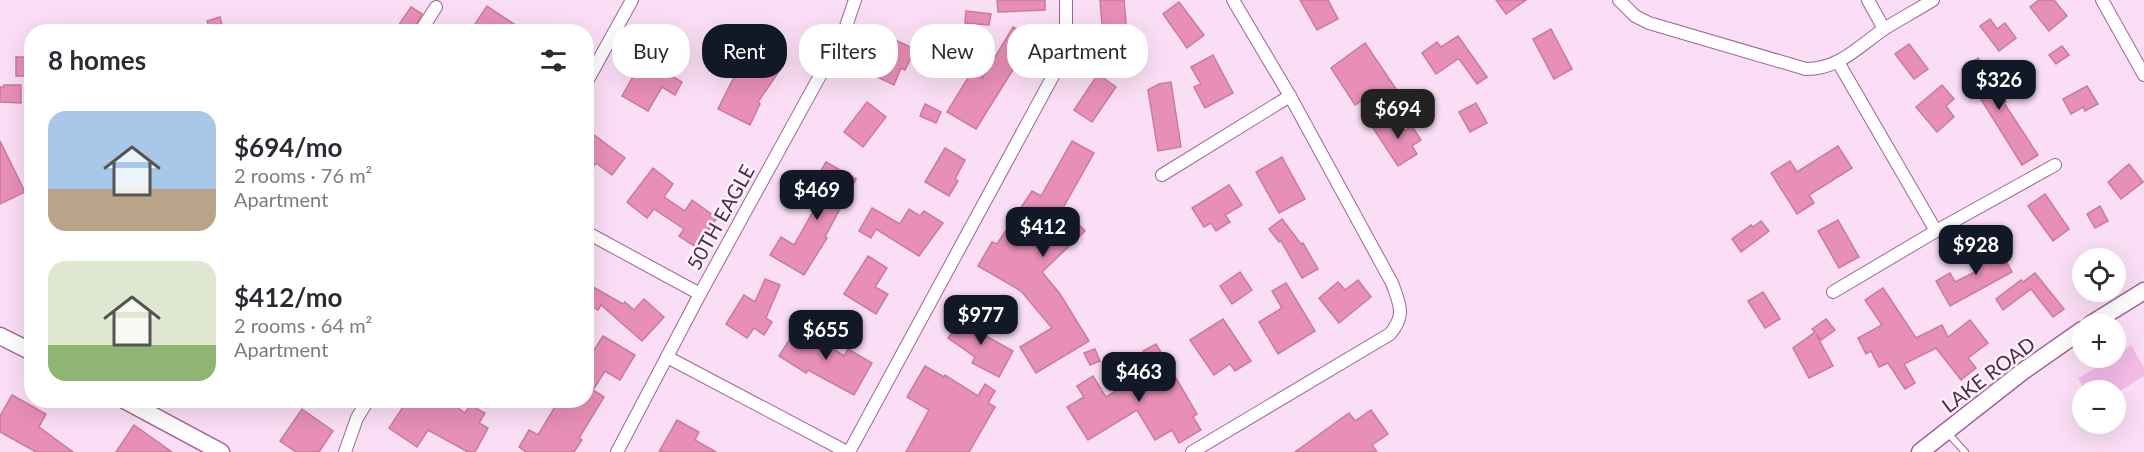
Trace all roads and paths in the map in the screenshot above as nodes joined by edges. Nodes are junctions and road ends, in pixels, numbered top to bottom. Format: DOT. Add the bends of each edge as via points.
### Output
graph roads {
  1 [pos="632,0"];
  2 [pos="855,0"];
  3 [pos="1066,0"];
  4 [pos="1233,0"];
  5 [pos="1619,0"];
  6 [pos="1868,0"];
  7 [pos="1933,0"];
  8 [pos="2102,0"];
  9 [pos="436,6"];
  10 [pos="425,24"];
  11 [pos="1884,29"];
  12 [pos="1838,62"];
  13 [pos="594,68"];
  14 [pos="2144,75"];
  15 [pos="1290,96"];
  16 [pos="2055,165"];
  17 [pos="1162,175"];
  18 [pos="1936,231"];
  19 [pos="594,236"];
  20 [pos="2144,291"];
  21 [pos="1833,292"];
  22 [pos="699,294"];
  23 [pos="2107,314"];
  24 [pos="0,336"];
  25 [pos="2072,337"];
  26 [pos="24,348"];
  27 [pos="667,357"];
  28 [pos="139,408"];
  29 [pos="363,408"];
  30 [pos="1940,439"];
  31 [pos="221,452"];
  32 [pos="345,452"];
  33 [pos="617,452"];
  34 [pos="848,452"];
  35 [pos="1192,452"];
  36 [pos="1920,452"];
  37 [pos="1965,452"];
  1 -- 13 [label="street"];
  2 -- 22 [label="street, 50TH EAGLE" via="844,32"];
  3 -- 34 [label="street" via="1066,52"];
  4 -- 15 [label="street"];
  5 -- 12 [label="street" via="1649,23 1791,66 1820,69"];
  6 -- 11 [label="street"];
  7 -- 11 [label="street"];
  8 -- 14 [label="street"];
  9 -- 10 [label="street"];
  11 -- 12 [label="street"];
  12 -- 18 [label="street"];
  15 -- 17 [label="street"];
  15 -- 35 [label="street" via="1392,283 1401,309 1399,323 1390,334"];
  16 -- 18 [label="street"];
  18 -- 21 [label="street"];
  19 -- 22 [label="street"];
  20 -- 23 [label="main road"];
  22 -- 27 [label="street, 50TH EAGLE"];
  24 -- 26 [label="main road"];
  25 -- 30 [label="main road, LAKE ROAD"];
  27 -- 33 [label="street, 50TH EAGLE"];
  27 -- 34 [label="street"];
  28 -- 31 [label="main road"];
  29 -- 32 [label="street"];
  30 -- 36 [label="main road, LAKE ROAD"];
  30 -- 37 [label="lane"];
}
